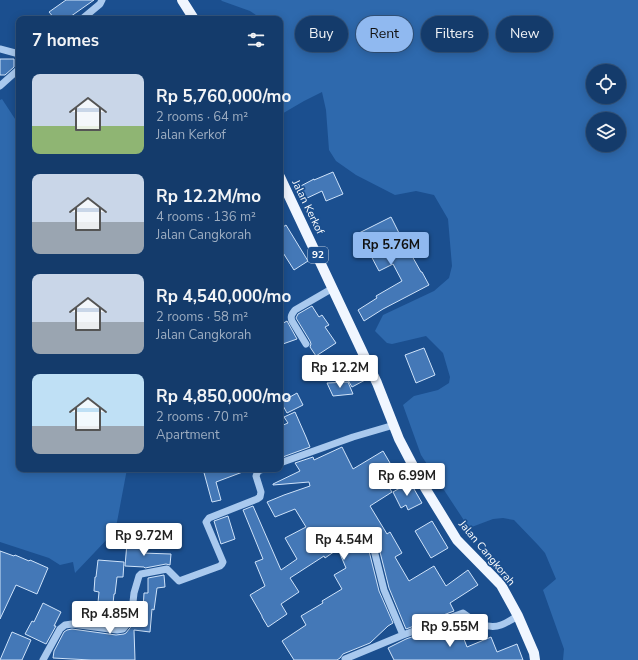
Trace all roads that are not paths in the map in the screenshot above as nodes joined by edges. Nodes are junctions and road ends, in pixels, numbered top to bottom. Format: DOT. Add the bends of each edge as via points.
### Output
graph roads {
  1 [pos="102,0"];
  2 [pos="182,0"];
  3 [pos="86,16"];
  4 [pos="192,16"];
  5 [pos="0,49"];
  6 [pos="16,53"];
  7 [pos="16,72"];
  8 [pos="0,86"];
  9 [pos="283,183"];
  10 [pos="333,288"];
  11 [pos="354,334"];
  12 [pos="306,344"];
  13 [pos="394,425"];
  14 [pos="283,462"];
  15 [pos="258,472"];
  16 [pos="372,542"];
  17 [pos="518,616"];
  18 [pos="403,635"];
  19 [pos="345,659"];
  20 [pos="43,660"];
  21 [pos="535,660"];
  1 -- 3 [label="street"];
  2 -- 4 [label="main road"];
  5 -- 6 [label="street"];
  7 -- 8 [label="street"];
  9 -- 10 [label="main road, Jalan Kerkof / 92"];
  10 -- 11 [label="main road, Jalan Kerkof / 92"];
  10 -- 12 [label="street" via="295,310 292,315 292,321"];
  11 -- 13 [label="main road, Jalan Cangkorah"];
  13 -- 14 [label="street"];
  13 -- 17 [label="main road, Jalan Cangkorah" via="422,483 457,540 501,585"];
  15 -- 20 [label="street" via="260,497 209,518 206,522 223,562 220,566 179,581 167,569 141,574 128,623 123,629 65,625 60,629"];
  16 -- 18 [label="street" via="384,590"];
  17 -- 18 [label="street" via="500,626 490,627 478,623 463,612"];
  17 -- 21 [label="main road, Jalan Cangkorah"];
  18 -- 19 [label="street"];
}
